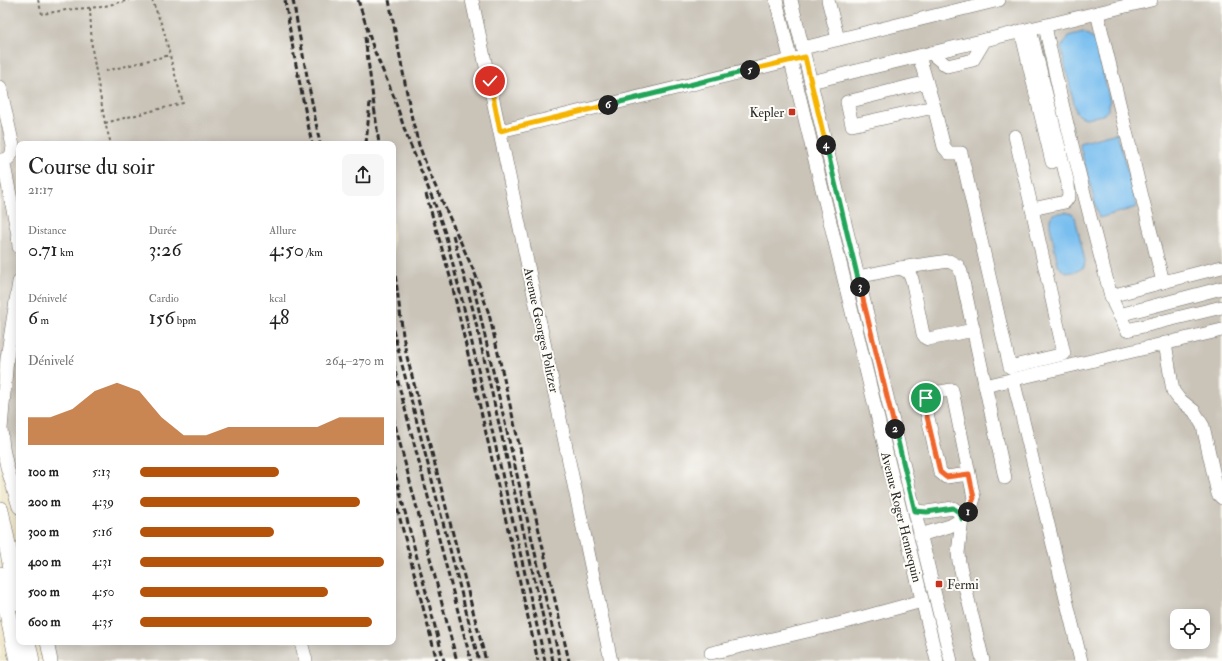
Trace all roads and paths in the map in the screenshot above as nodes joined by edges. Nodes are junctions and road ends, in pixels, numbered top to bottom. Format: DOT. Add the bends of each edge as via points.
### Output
graph roads {
  1 [pos="38,0"];
  2 [pos="129,0"];
  3 [pos="152,0"];
  4 [pos="472,0"];
  5 [pos="776,0"];
  6 [pos="791,0"];
  7 [pos="828,0"];
  8 [pos="999,0"];
  9 [pos="1151,0"];
  10 [pos="90,8"];
  11 [pos="1098,13"];
  12 [pos="1045,26"];
  13 [pos="1026,30"];
  14 [pos="838,39"];
  15 [pos="804,52"];
  16 [pos="170,55"];
  17 [pos="925,55"];
  18 [pos="790,60"];
  19 [pos="106,71"];
  20 [pos="811,82"];
  21 [pos="927,82"];
  22 [pos="0,87"];
  23 [pos="934,107"];
  24 [pos="105,123"];
  25 [pos="500,131"];
  26 [pos="1015,136"];
  27 [pos="110,141"];
  28 [pos="2,160"];
  29 [pos="1052,162"];
  30 [pos="1032,209"];
  31 [pos="16,226"];
  32 [pos="1222,267"];
  33 [pos="900,268"];
  34 [pos="858,276"];
  35 [pos="1163,282"];
  36 [pos="1222,288"];
  37 [pos="1111,296"];
  38 [pos="16,301"];
  39 [pos="1222,307"];
  40 [pos="1119,315"];
  41 [pos="974,330"];
  42 [pos="1222,330"];
  43 [pos="1165,343"];
  44 [pos="1013,379"];
  45 [pos="986,386"];
  46 [pos="969,474"];
  47 [pos="1005,478"];
  48 [pos="16,497"];
  49 [pos="1222,498"];
  50 [pos="0,510"];
  51 [pos="915,511"];
  52 [pos="962,519"];
  53 [pos="920,535"];
  54 [pos="0,575"];
  55 [pos="16,587"];
  56 [pos="922,601"];
  57 [pos="28,645"];
  58 [pos="48,645"];
  59 [pos="302,645"];
  60 [pos="711,653"];
  61 [pos="18,661"];
  62 [pos="31,661"];
  63 [pos="51,661"];
  64 [pos="306,661"];
  65 [pos="611,661"];
  66 [pos="937,661"];
  67 [pos="951,661"];
  68 [pos="983,661"];
  69 [pos="1080,661"];
  1 -- 10 [label="path" via="42,14"];
  2 -- 10 [label="path"];
  3 -- 16 [label="path"];
  4 -- 25 [label="street, Avenue Georges Politzer"];
  5 -- 18 [label="street, Avenue Roger Hennequin"];
  6 -- 15 [label="street, Avenue Roger Hennequin"];
  7 -- 14 [label="street"];
  8 -- 14 [label="street"];
  9 -- 11 [label="street"];
  10 -- 24 [label="path" via="92,49"];
  11 -- 12 [label="street"];
  11 -- 35 [label="street"];
  12 -- 13 [label="street"];
  12 -- 37 [label="street"];
  13 -- 17 [label="street"];
  13 -- 29 [label="street"];
  13 -- 30 [label="street" via="1068,184 1069,196 1065,202"];
  14 -- 15 [label="street"];
  15 -- 18 [label="street"];
  15 -- 20 [label="street, Avenue Roger Hennequin"];
  16 -- 19 [label="path"];
  16 -- 24 [label="path" via="183,103"];
  17 -- 20 [label="street"];
  17 -- 21 [label="street"];
  18 -- 25 [label="street"];
  18 -- 56 [label="street, Avenue Roger Hennequin"];
  20 -- 34 [label="street, Avenue Roger Hennequin"];
  21 -- 23 [label="street"];
  21 -- 23 [label="street" via="847,102 852,125"];
  22 -- 28 [label="street" via="13,146 9,158"];
  23 -- 30 [label="street" via="944,147 949,153 961,153 1010,367 1064,354"];
  24 -- 27 [label="path"];
  25 -- 65 [label="street, Avenue Georges Politzer"];
  26 -- 30 [label="street"];
  28 -- 31 [label="street"];
  32 -- 35 [label="street"];
  33 -- 34 [label="street"];
  33 -- 41 [label="street" via="949,261 958,266"];
  33 -- 41 [label="street" via="908,272 912,279 926,338"];
  34 -- 51 [label="street, Avenue Roger Hennequin"];
  35 -- 37 [label="street"];
  36 -- 40 [label="street"];
  37 -- 40 [label="street"];
  38 -- 48 [label="street" via="7,358 1,429 7,467"];
  39 -- 40 [label="street" via="1127,330"];
  41 -- 45 [label="street"];
  42 -- 43 [label="street"];
  43 -- 44 [label="street"];
  43 -- 49 [label="street" via="1173,391 1194,411 1203,426 1218,494"];
  44 -- 45 [label="street"];
  44 -- 69 [label="street"];
  45 -- 47 [label="street"];
  46 -- 46 [label="street" via="952,390 930,394 924,404 940,472 946,477"];
  46 -- 52 [label="street" via="974,498 970,511"];
  50 -- 55 [label="main road"];
  51 -- 52 [label="street" via="953,508 960,513"];
  51 -- 53 [label="street, Avenue Roger Hennequin"];
  52 -- 53 [label="street" via="950,526"];
  52 -- 68 [label="street" via="958,562"];
  53 -- 67 [label="street, Avenue Roger Hennequin"];
  54 -- 61 [label="main road"];
  56 -- 60 [label="street" via="842,623"];
  56 -- 66 [label="street, Avenue Roger Hennequin"];
  57 -- 62 [label="main road"];
  58 -- 63 [label="street"];
  59 -- 64 [label="street"];
}
